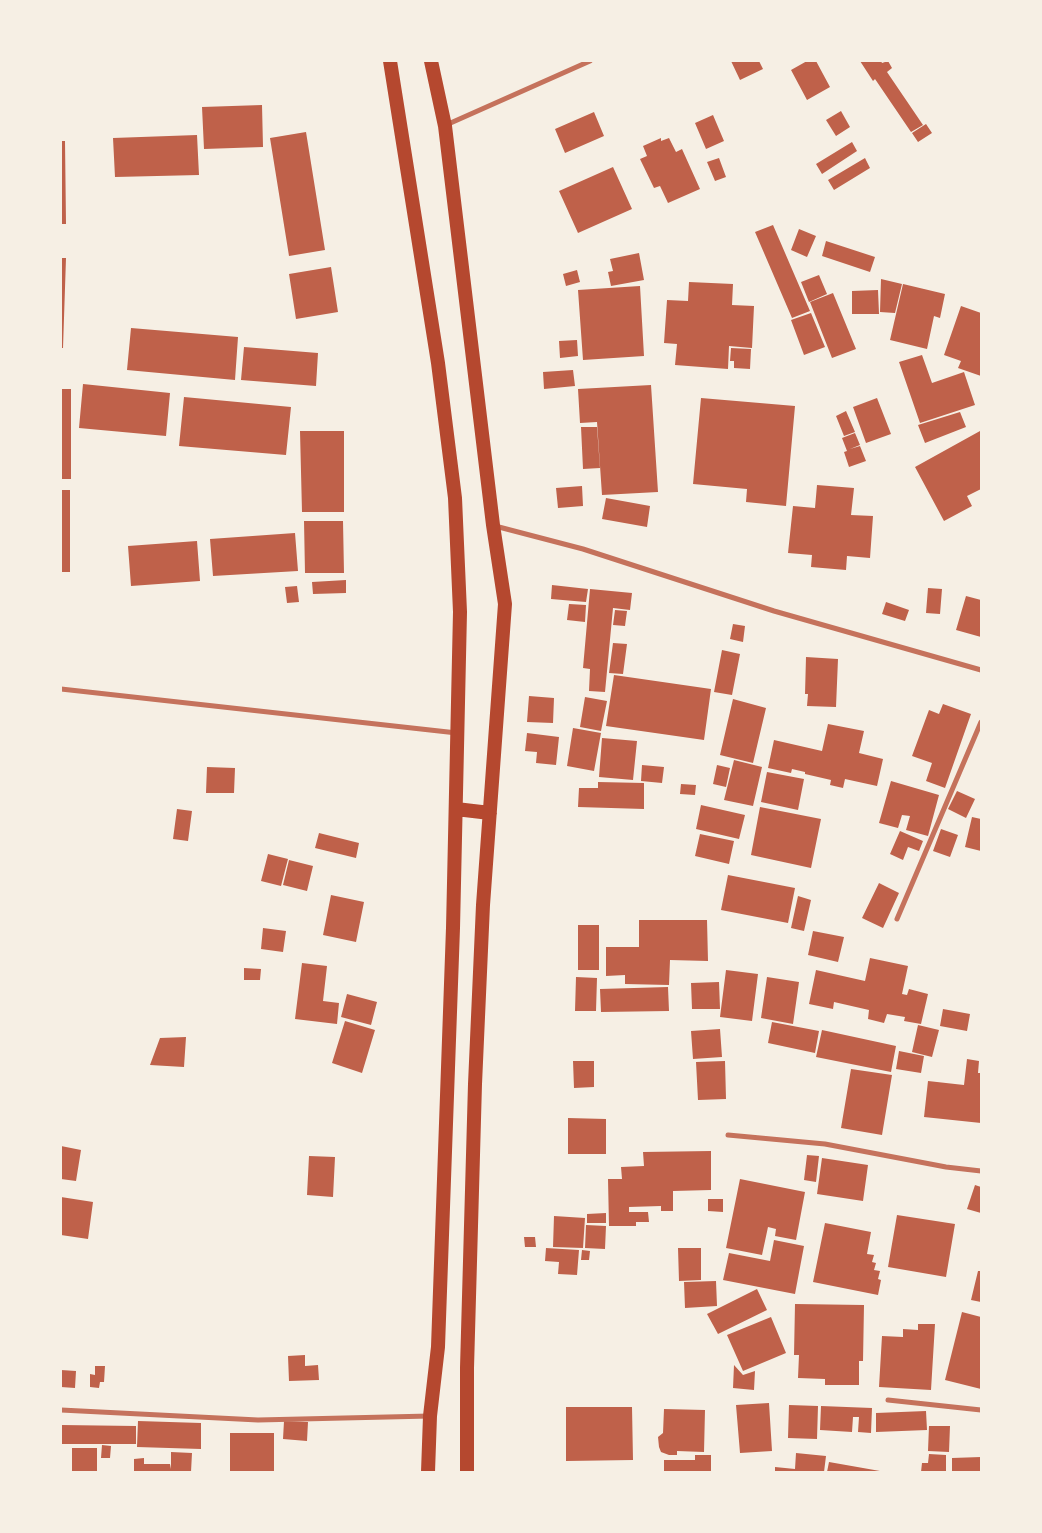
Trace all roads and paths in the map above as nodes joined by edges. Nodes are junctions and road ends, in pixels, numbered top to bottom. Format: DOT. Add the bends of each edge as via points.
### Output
graph roads {
  1 [pos="390,61"];
  2 [pos="431,61"];
  3 [pos="590,61"];
  4 [pos="445,126"];
  5 [pos="493,525"];
  6 [pos="981,670"];
  7 [pos="61,689"];
  8 [pos="981,722"];
  9 [pos="457,733"];
  10 [pos="456,809"];
  11 [pos="490,813"];
  12 [pos="898,919"];
  13 [pos="728,1136"];
  14 [pos="981,1171"];
  15 [pos="888,1400"];
  16 [pos="61,1410"];
  17 [pos="981,1410"];
  18 [pos="430,1416"];
  19 [pos="428,1472"];
  20 [pos="467,1472"];
  1 -- 9 [label="highway" via="438,363 455,498 460,612"];
  2 -- 4 [label="highway"];
  3 -- 4 [label="street"];
  4 -- 5 [label="highway"];
  5 -- 6 [label="street" via="583,549 774,611"];
  5 -- 11 [label="highway" via="505,604"];
  7 -- 9 [label="street"];
  8 -- 12 [label="street"];
  9 -- 10 [label="highway"];
  10 -- 11 [label="highway"];
  10 -- 18 [label="highway" via="438,1347"];
  11 -- 20 [label="highway" via="475,1084"];
  13 -- 14 [label="street" via="825,1144"];
  15 -- 17 [label="street"];
  16 -- 18 [label="street" via="258,1420"];
  18 -- 19 [label="highway"];
}
